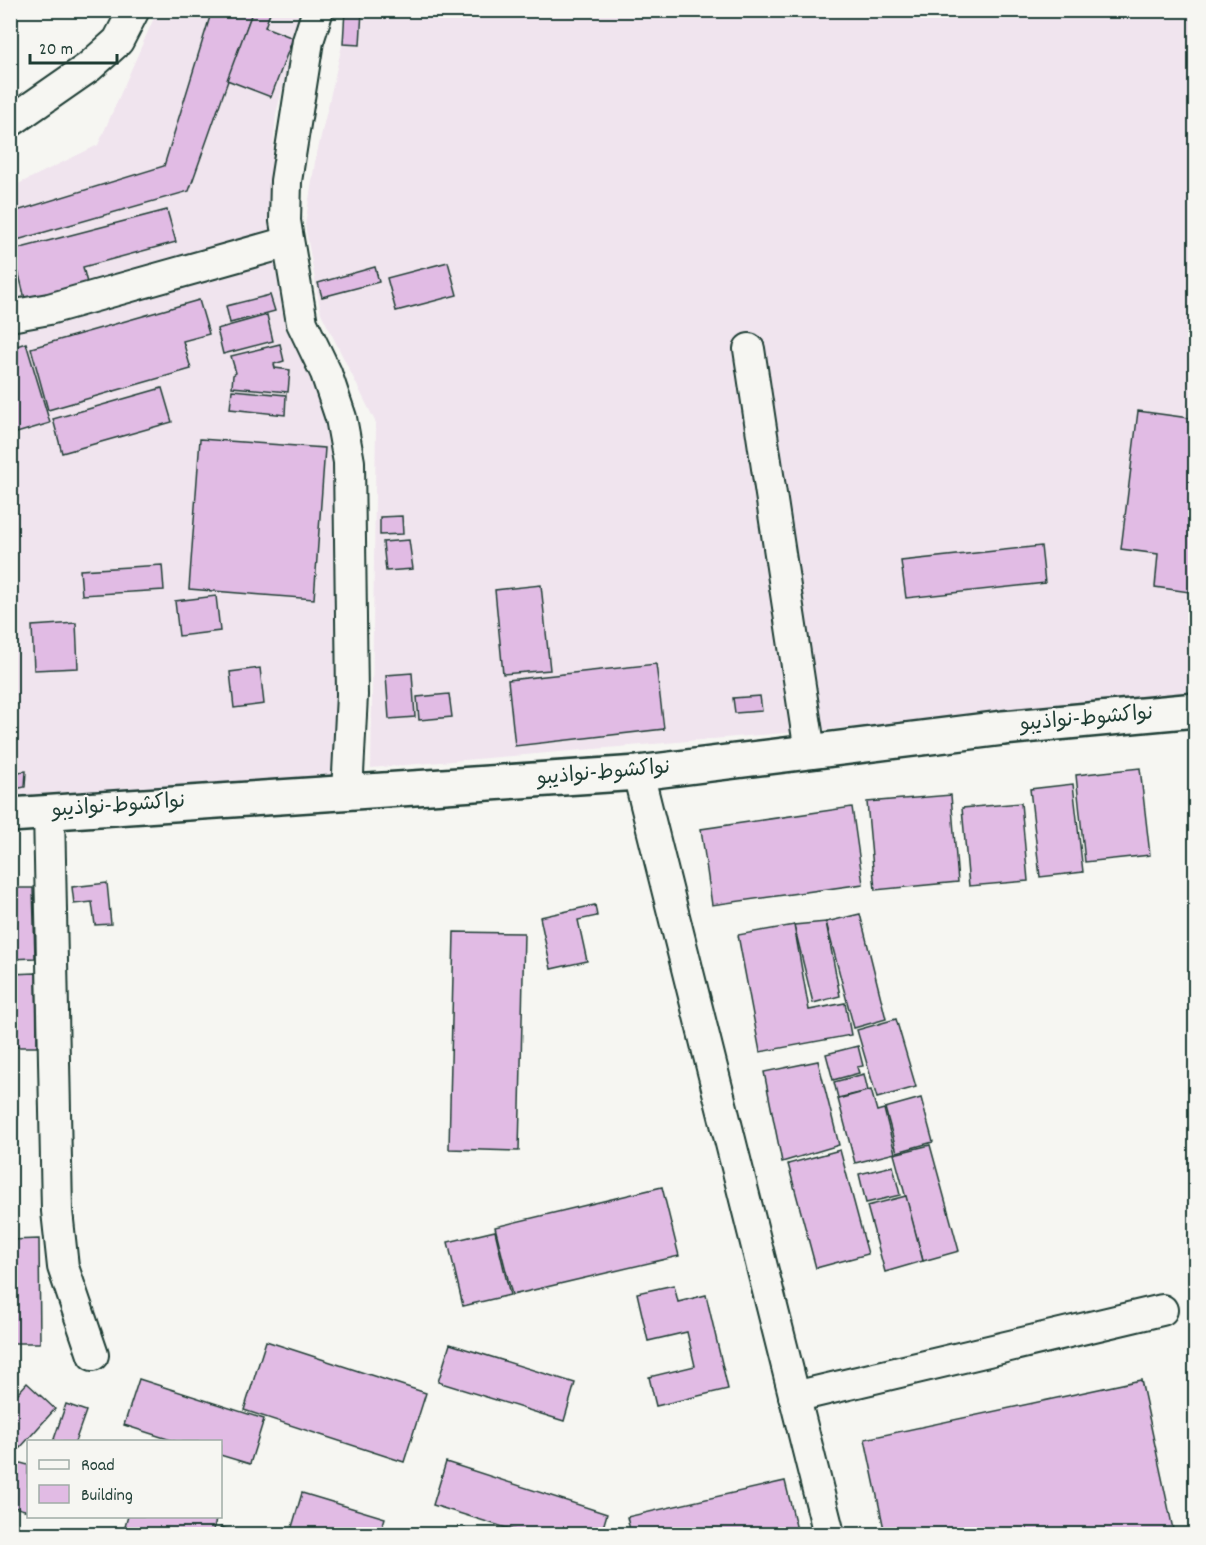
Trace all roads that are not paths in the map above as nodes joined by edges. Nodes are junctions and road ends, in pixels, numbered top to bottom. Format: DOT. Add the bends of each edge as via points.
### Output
graph roads {
  1 [pos="134,10"];
  2 [pos="318,10"];
  3 [pos="10,122"];
  4 [pos="288,242"];
  5 [pos="10,316"];
  6 [pos="749,349"];
  7 [pos="1196,710"];
  8 [pos="810,752"];
  9 [pos="638,773"];
  10 [pos="347,793"];
  11 [pos="49,811"];
  12 [pos="10,815"];
  13 [pos="1162,1310"];
  14 [pos="93,1355"];
  15 [pos="794,1397"];
  16 [pos="829,1534"];
  1 -- 3 [label="street" via="118,41 89,67"];
  2 -- 4 [label="street" via="308,41 286,181"];
  4 -- 5 [label="street" via="59,307"];
  4 -- 10 [label="street" via="302,323 326,373 350,462 352,695"];
  6 -- 8 [label="street"];
  7 -- 8 [label="main road, نواكشوط-نواذيبو"];
  8 -- 9 [label="main road, نواكشوط-نواذيبو"];
  9 -- 10 [label="main road, نواكشوط-نواذيبو"];
  9 -- 15 [label="street"];
  10 -- 11 [label="main road, نواكشوط-نواذيبو"];
  11 -- 12 [label="main road, نواكشوط-نواذيبو"];
  11 -- 14 [label="street" via="57,1211 63,1268"];
  13 -- 15 [label="street"];
  15 -- 16 [label="street"];
}
